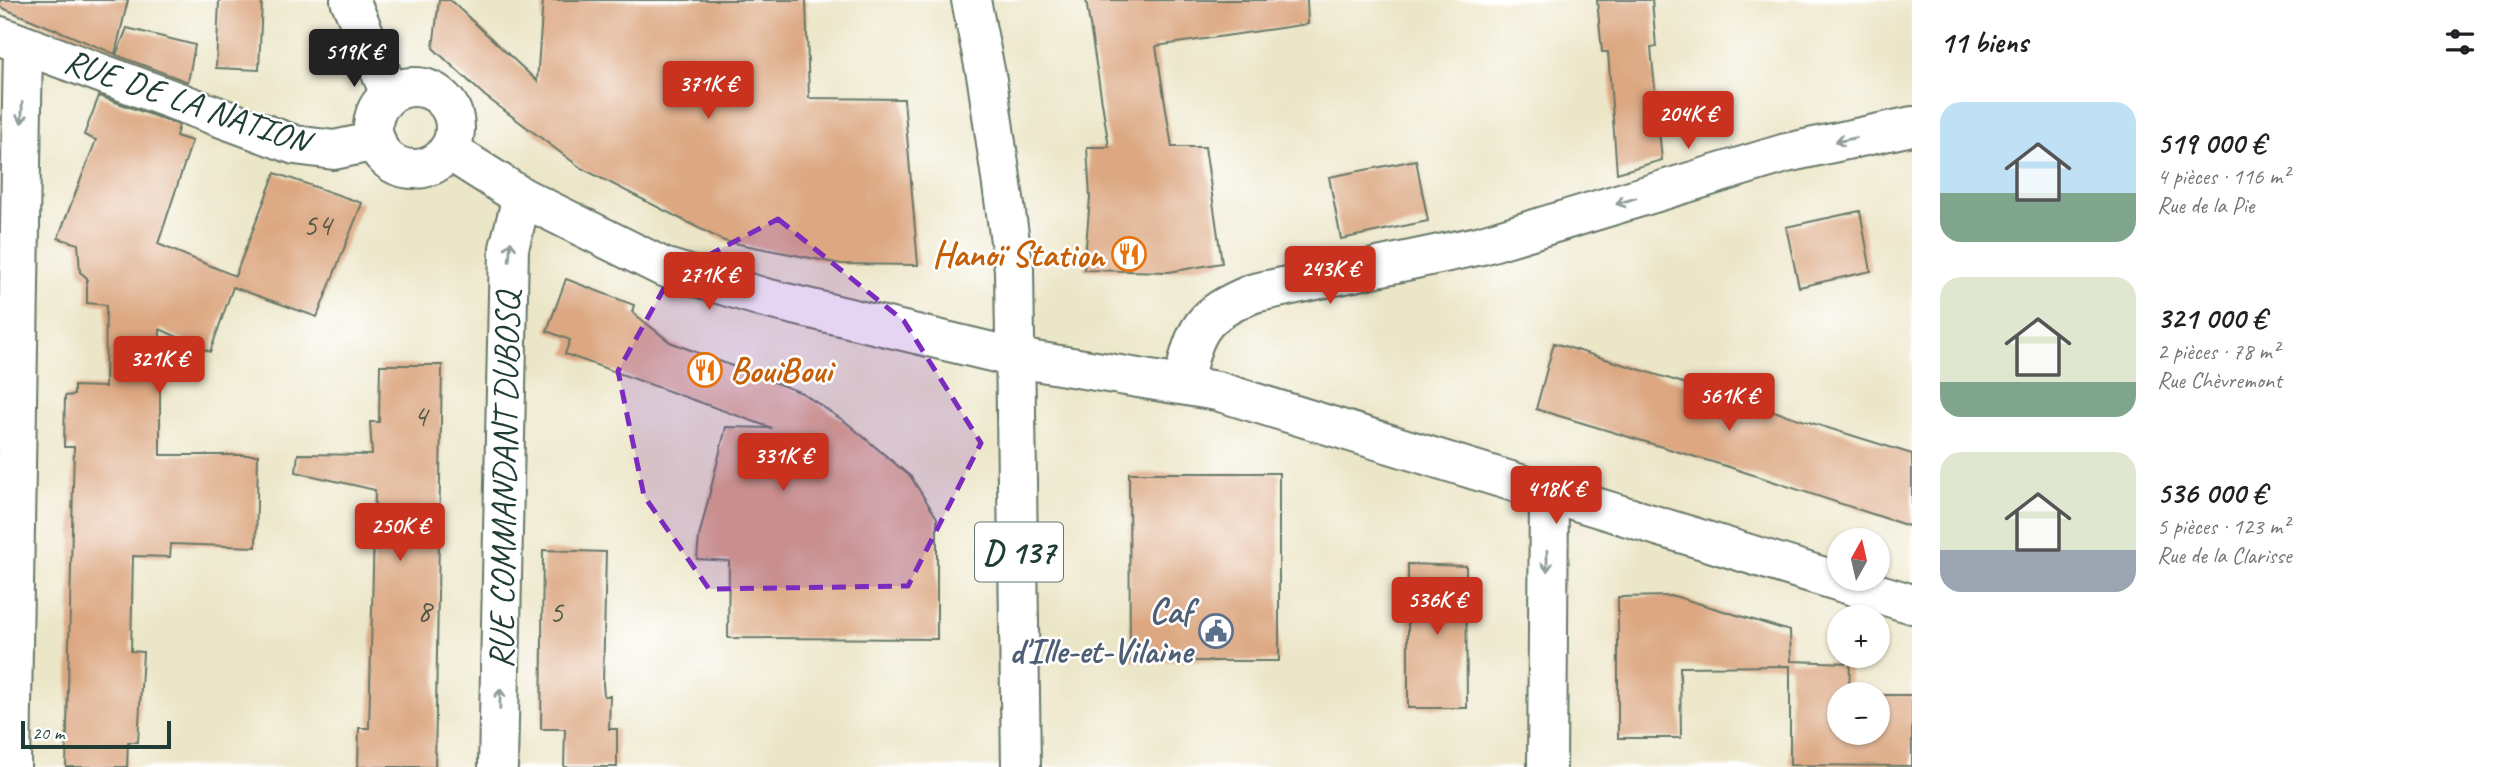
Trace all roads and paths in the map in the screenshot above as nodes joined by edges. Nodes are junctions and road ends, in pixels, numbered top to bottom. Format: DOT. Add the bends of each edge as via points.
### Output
graph roads {
  1 [pos="350,0"];
  2 [pos="971,0"];
  3 [pos="11,40"];
  4 [pos="390,94"];
  5 [pos="1912,126"];
  6 [pos="376,141"];
  7 [pos="448,150"];
  8 [pos="522,197"];
  9 [pos="1017,358"];
  10 [pos="1183,383"];
  11 [pos="1549,492"];
  12 [pos="1912,604"];
  13 [pos="11,767"];
  14 [pos="498,767"];
  15 [pos="1021,767"];
  16 [pos="1547,767"];
  1 -- 4 [label="street"];
  2 -- 9 [label="street, D 137" via="1014,269"];
  3 -- 6 [label="street, RUE DE LA NATION" via="295,145 334,150"];
  3 -- 13 [label="street, one-way"];
  4 -- 6 [label="street" via="373,120"];
  4 -- 7 [label="street" via="421,87 448,104 454,135"];
  5 -- 10 [label="street, one-way" via="1786,153 1482,245 1282,285 1230,303 1209,318 1193,340"];
  6 -- 7 [label="street" via="391,162 406,168 437,162"];
  7 -- 8 [label="street"];
  8 -- 9 [label="street" via="663,267 765,298"];
  14 -- 8 [label="street, RUE COMMANDANT DUBOSQ, one-way" via="509,248"];
  9 -- 10 [label="street"];
  9 -- 15 [label="street, D 137"];
  10 -- 11 [label="street"];
  11 -- 12 [label="street"];
  11 -- 16 [label="street, one-way"];
}
